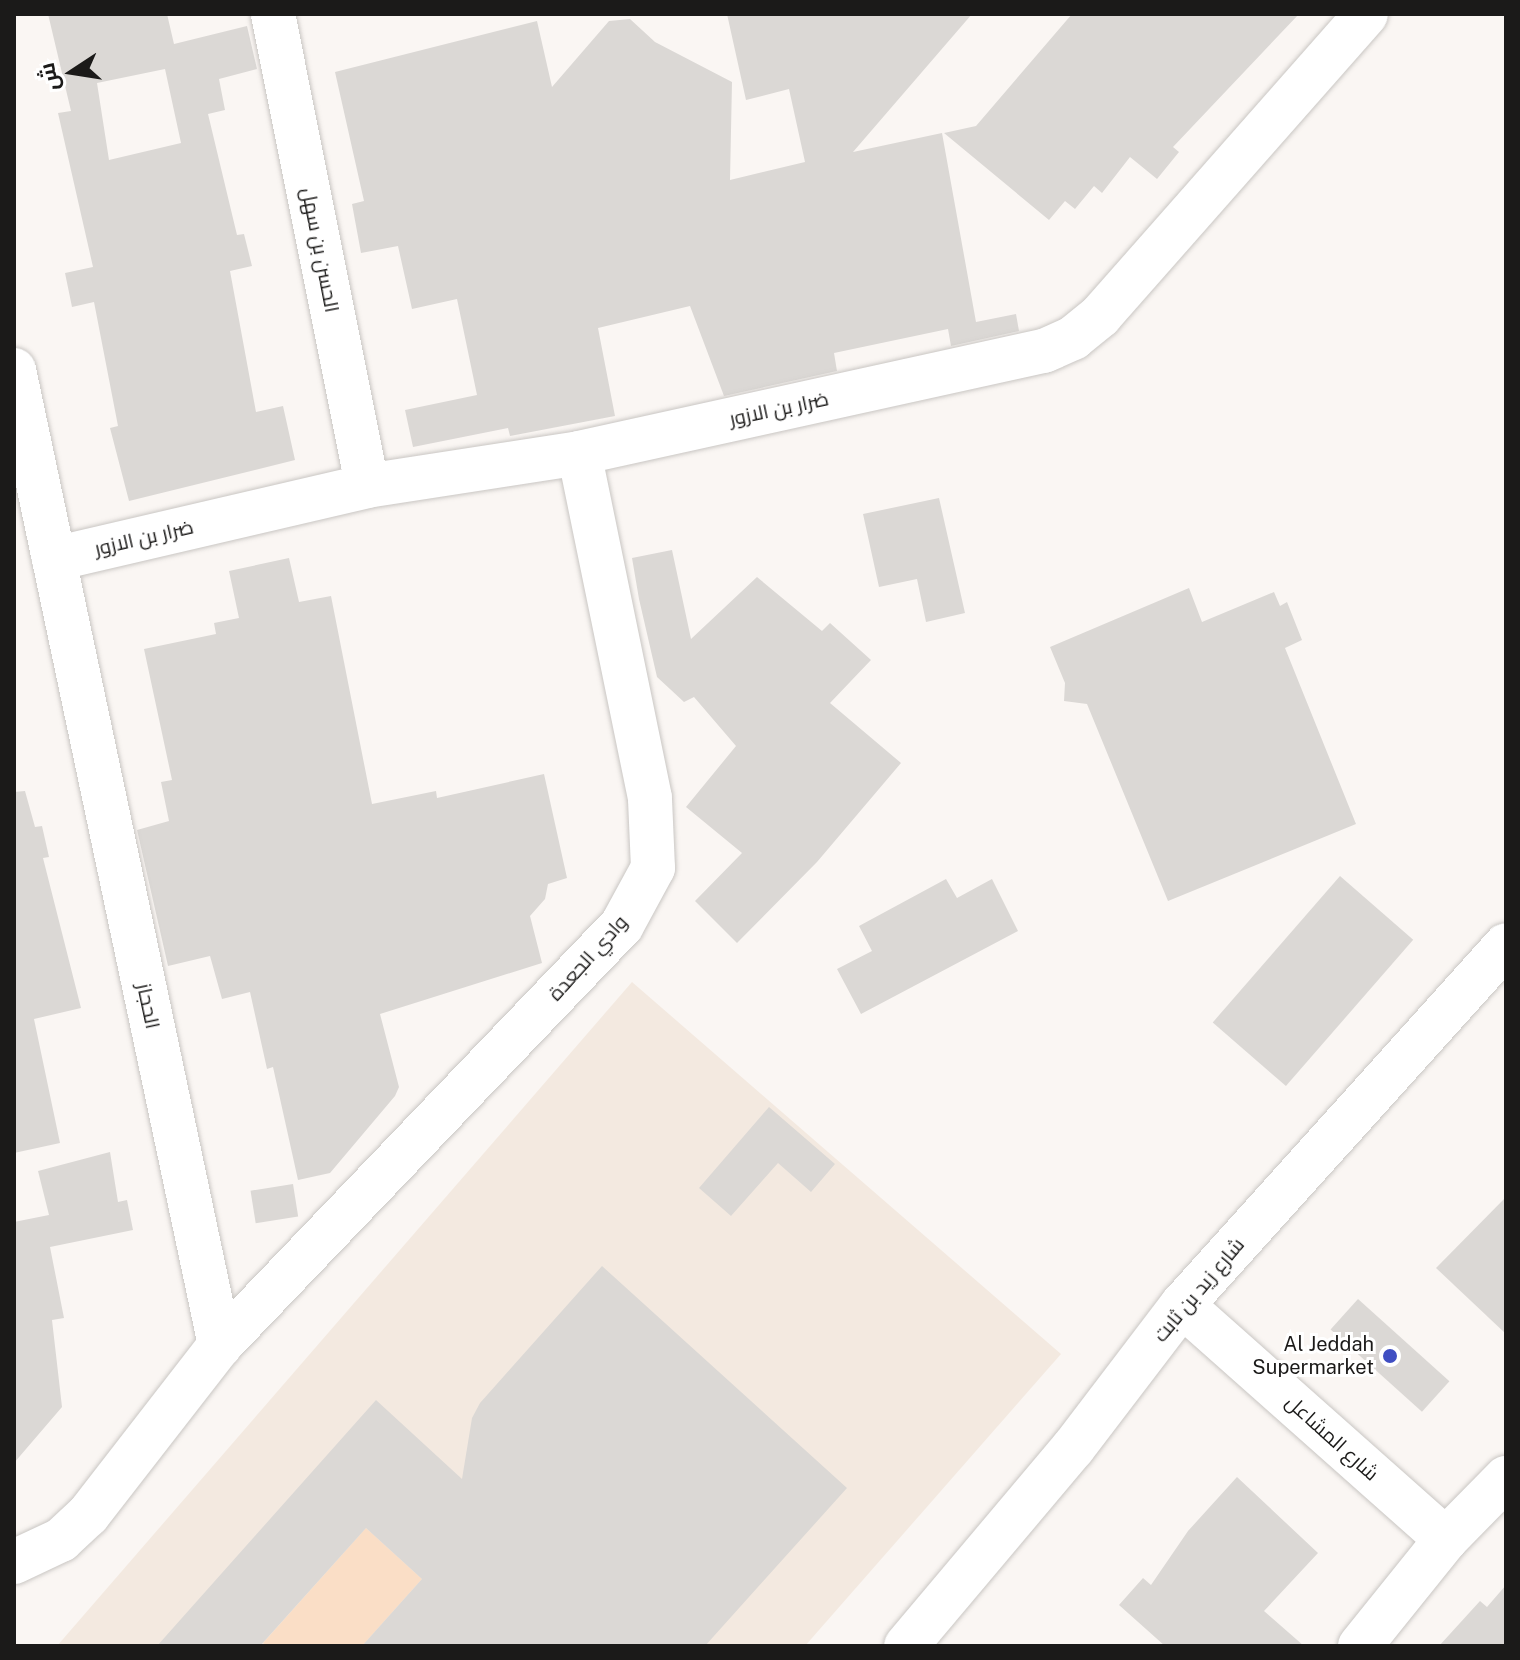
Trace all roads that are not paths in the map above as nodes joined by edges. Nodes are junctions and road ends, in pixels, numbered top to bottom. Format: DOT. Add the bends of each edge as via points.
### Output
graph roads {
  1 [pos="273,14"];
  2 [pos="1366,14"];
  3 [pos="14,370"];
  4 [pos="579,453"];
  5 [pos="367,486"];
  6 [pos="54,559"];
  7 [pos="1506,945"];
  8 [pos="1182,1305"];
  9 [pos="220,1345"];
  10 [pos="1506,1478"];
  11 [pos="1446,1539"];
  12 [pos="14,1562"];
  13 [pos="906,1646"];
  14 [pos="1360,1646"];
  1 -- 5 [label="street, الحسن بن سهل"];
  2 -- 4 [label="street, ضرار بن الازور" via="1100,316 1073,338 1030,354"];
  3 -- 6 [label="street, الحجاز"];
  4 -- 5 [label="street, ضرار بن الازور"];
  4 -- 9 [label="street, وادي الجعدة" via="650,798 653,868 622,925"];
  5 -- 6 [label="street, ضرار بن الازور"];
  6 -- 9 [label="street, الحجاز"];
  7 -- 8 [label="street, شارع زيد بن ثابت"];
  8 -- 11 [label="street, شارع المشاعل"];
  8 -- 13 [label="street, شارع زيد بن ثابت" via="1073,1448"];
  9 -- 12 [label="street" via="88,1515 61,1540"];
  10 -- 11 [label="street"];
  11 -- 14 [label="street"];
}
